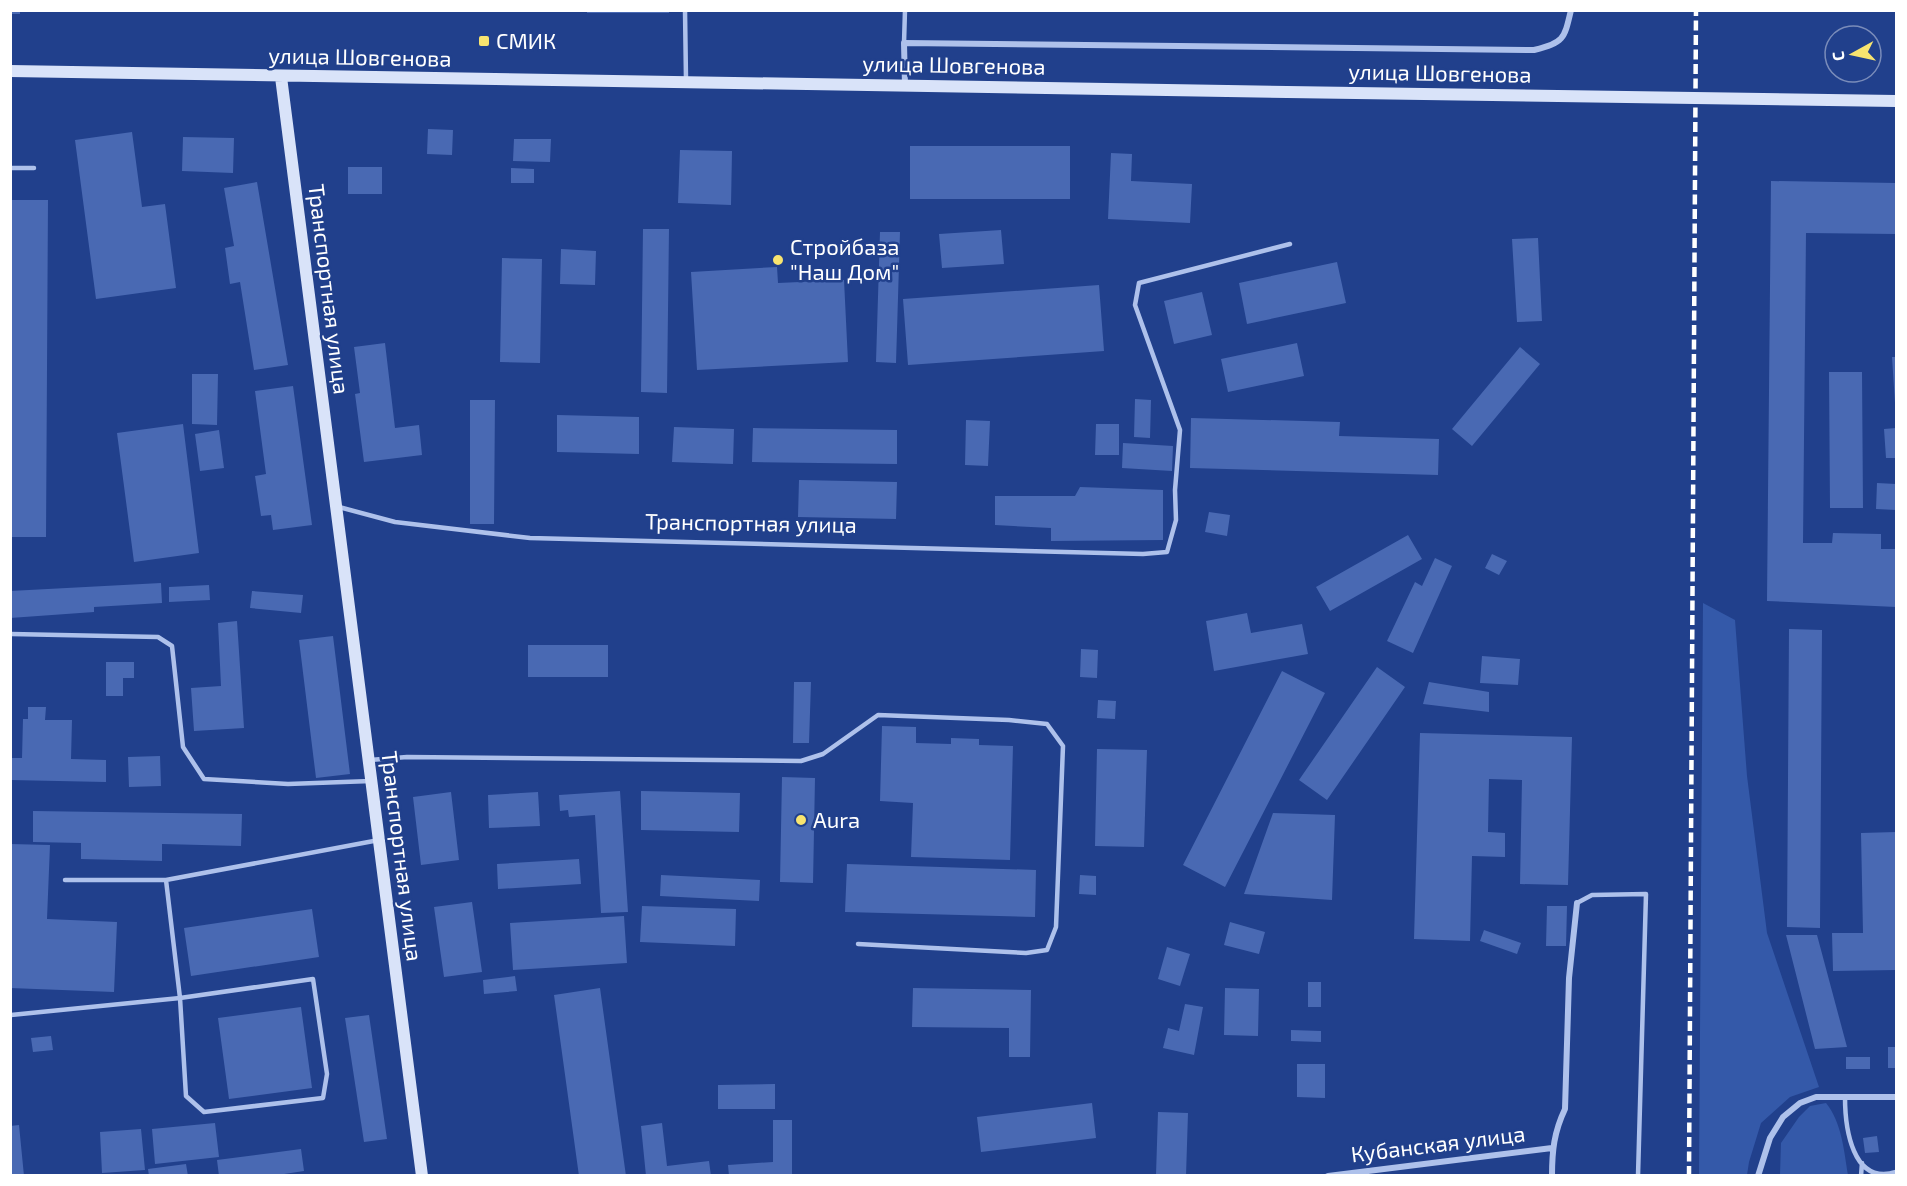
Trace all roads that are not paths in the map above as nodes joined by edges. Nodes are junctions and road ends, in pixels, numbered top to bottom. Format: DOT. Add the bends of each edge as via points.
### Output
graph roads {
  1 [pos="685,10"];
  2 [pos="905,10"];
  3 [pos="1571,10"];
  4 [pos="904,43"];
  5 [pos="10,71"];
  6 [pos="281,77"];
  7 [pos="686,82"];
  8 [pos="905,86"];
  9 [pos="1896,101"];
  10 [pos="10,168"];
  11 [pos="34,168"];
  12 [pos="1290,244"];
  13 [pos="336,506"];
  14 [pos="11,634"];
  15 [pos="368,760"];
  16 [pos="371,781"];
  17 [pos="379,840"];
  18 [pos="65,880"];
  19 [pos="166,880"];
  20 [pos="1577,903"];
  21 [pos="858,944"];
  22 [pos="180,998"];
  23 [pos="11,1015"];
  24 [pos="1845,1097"];
  25 [pos="1896,1097"];
  26 [pos="1552,1148"];
  27 [pos="1862,1162"];
  28 [pos="1867,1168"];
  29 [pos="1896,1172"];
  30 [pos="422,1176"];
  31 [pos="1328,1176"];
  32 [pos="1552,1176"];
  33 [pos="1638,1176"];
  34 [pos="1758,1176"];
  35 [pos="1861,1176"];
  36 [pos="1870,1176"];
  1 -- 7 [label="lane"];
  2 -- 4 [label="lane"];
  3 -- 4 [label="street" via="1565,35 1555,44 1534,50"];
  4 -- 8 [label="street"];
  5 -- 6 [label="street, улица Шовгенова"];
  6 -- 7 [label="street, улица Шовгенова"];
  6 -- 13 [label="street, Транспортная улица"];
  7 -- 8 [label="street, улица Шовгенова"];
  8 -- 9 [label="street, улица Шовгенова, bridge"];
  10 -- 11 [label="lane"];
  12 -- 13 [label="lane, Транспортная улица" via="1139,283 1135,305 1180,430 1176,520 1167,552 530,538 395,522"];
  13 -- 15 [label="street, Транспортная улица"];
  14 -- 16 [label="lane" via="158,637 172,646 183,747 204,779 288,784"];
  15 -- 16 [label="street, Транспортная улица"];
  15 -- 21 [label="lane" via="408,757 801,761 822,754 878,715 1047,724 1063,746 1056,927 1047,950 1026,953"];
  16 -- 17 [label="street, Транспортная улица"];
  17 -- 19 [label="lane"];
  17 -- 30 [label="street, Транспортная улица"];
  18 -- 19 [label="lane"];
  19 -- 22 [label="lane"];
  20 -- 26 [label="street" via="1569,978 1565,1109"];
  20 -- 33 [label="lane" via="1593,895 1646,894"];
  22 -- 22 [label="lane" via="313,979 327,1074 323,1098 204,1112 186,1096"];
  22 -- 23 [label="lane"];
  24 -- 25 [label="street"];
  24 -- 27 [label="lane" via="1849,1140"];
  24 -- 34 [label="street" via="1816,1097 1800,1103 1783,1117 1770,1138"];
  26 -- 31 [label="street, Кубанская улица"];
  26 -- 32 [label="street"];
  27 -- 28 [label="lane"];
  27 -- 35 [label="lane"];
  28 -- 29 [label="lane" via="1878,1173"];
  28 -- 36 [label="lane"];
}
